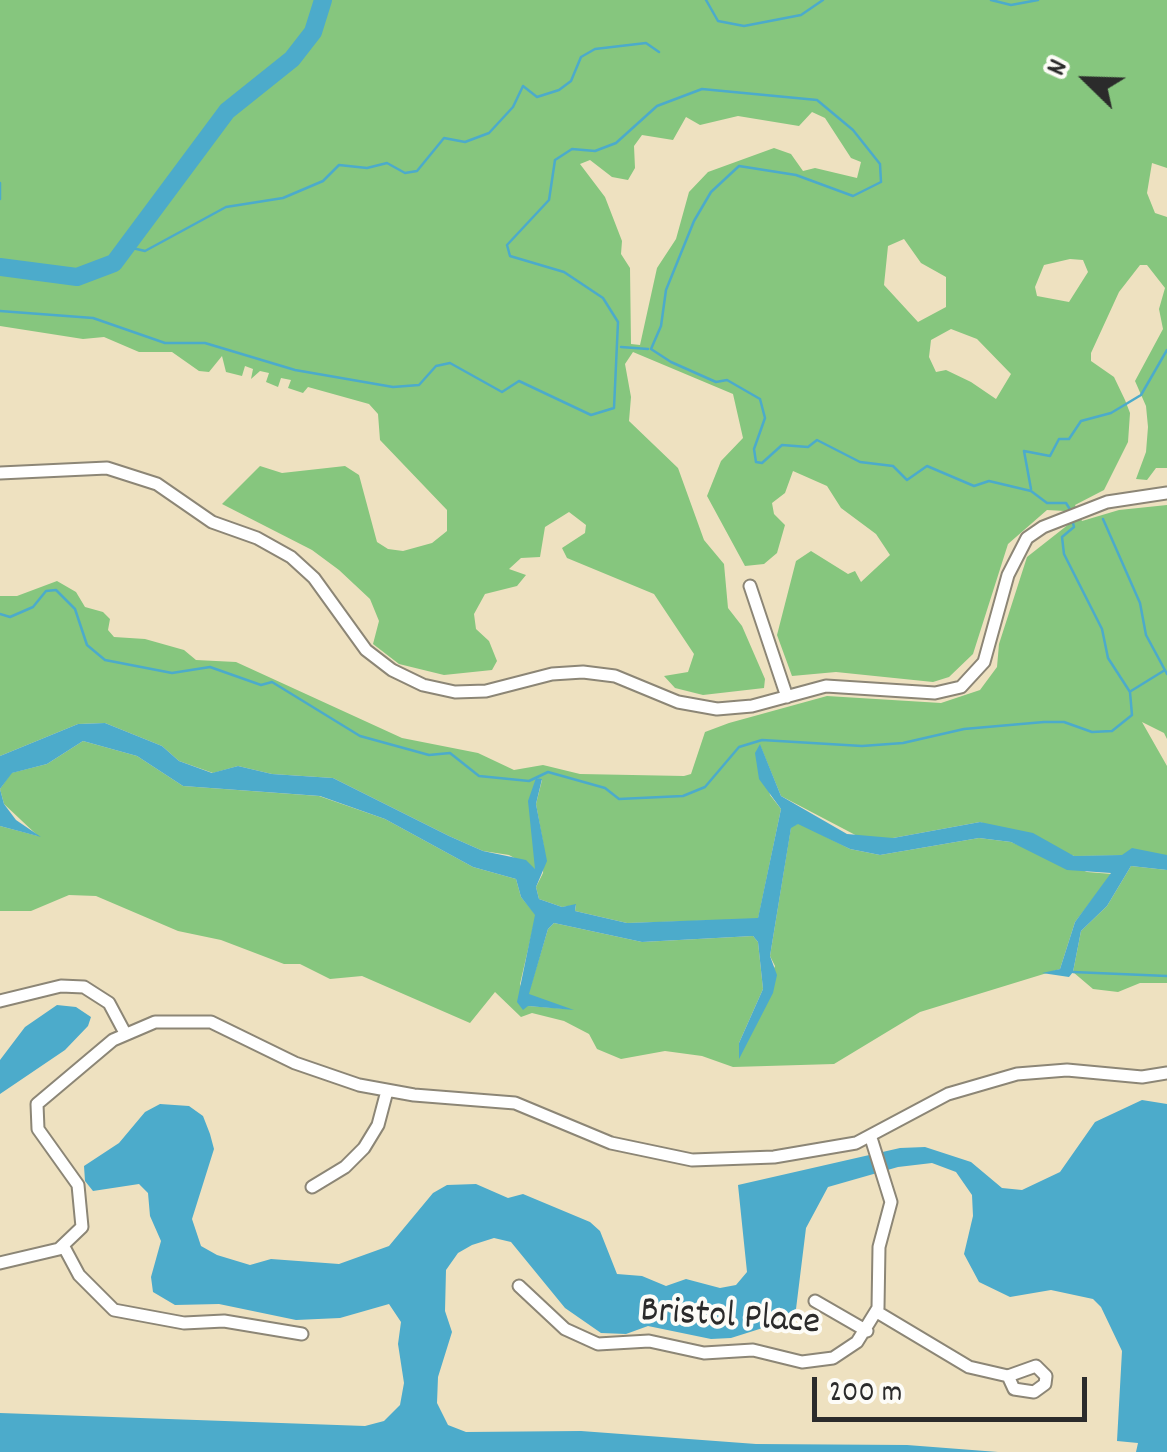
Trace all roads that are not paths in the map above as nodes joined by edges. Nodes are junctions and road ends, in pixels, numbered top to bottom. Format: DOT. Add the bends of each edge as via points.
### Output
graph roads {
  1 [pos="0,473"];
  2 [pos="1167,493"];
  3 [pos="750,586"];
  4 [pos="787,696"];
  5 [pos="0,1002"];
  6 [pos="125,1033"];
  7 [pos="1167,1073"];
  8 [pos="387,1091"];
  9 [pos="872,1138"];
  10 [pos="312,1186"];
  11 [pos="64,1247"];
  12 [pos="0,1263"];
  13 [pos="519,1286"];
  14 [pos="814,1302"];
  15 [pos="877,1312"];
  16 [pos="867,1331"];
  17 [pos="302,1334"];
  18 [pos="1008,1376"];
  1 -- 4 [label="street" via="107,468 157,484 212,522 291,557 366,650 392,670 439,690 486,691 583,672 615,676 696,707 731,708"];
  2 -- 4 [label="street" via="1132,496 1034,532 1016,554 984,662 967,684 942,693 844,685"];
  3 -- 4 [label="street"];
  5 -- 6 [label="street" via="60,986 84,987 109,1003"];
  6 -- 8 [label="street" via="168,1020 212,1022 295,1063"];
  6 -- 11 [label="street" via="35,1110 38,1129 80,1192 82,1226"];
  7 -- 9 [label="street" via="1142,1078 1047,1070 994,1078 948,1094"];
  8 -- 9 [label="street" via="515,1104 668,1158 774,1157"];
  8 -- 10 [label="street" via="364,1148"];
  9 -- 15 [label="street, Bristol Place" via="891,1202 879,1248"];
  11 -- 12 [label="street"];
  11 -- 17 [label="street" via="79,1275 114,1310"];
  13 -- 16 [label="street, Bristol Place" via="565,1330 598,1344 649,1341 704,1353 753,1350 815,1362 844,1352"];
  14 -- 16 [label="street"];
  15 -- 16 [label="street, Bristol Place"];
  15 -- 18 [label="street" via="969,1366"];
}
